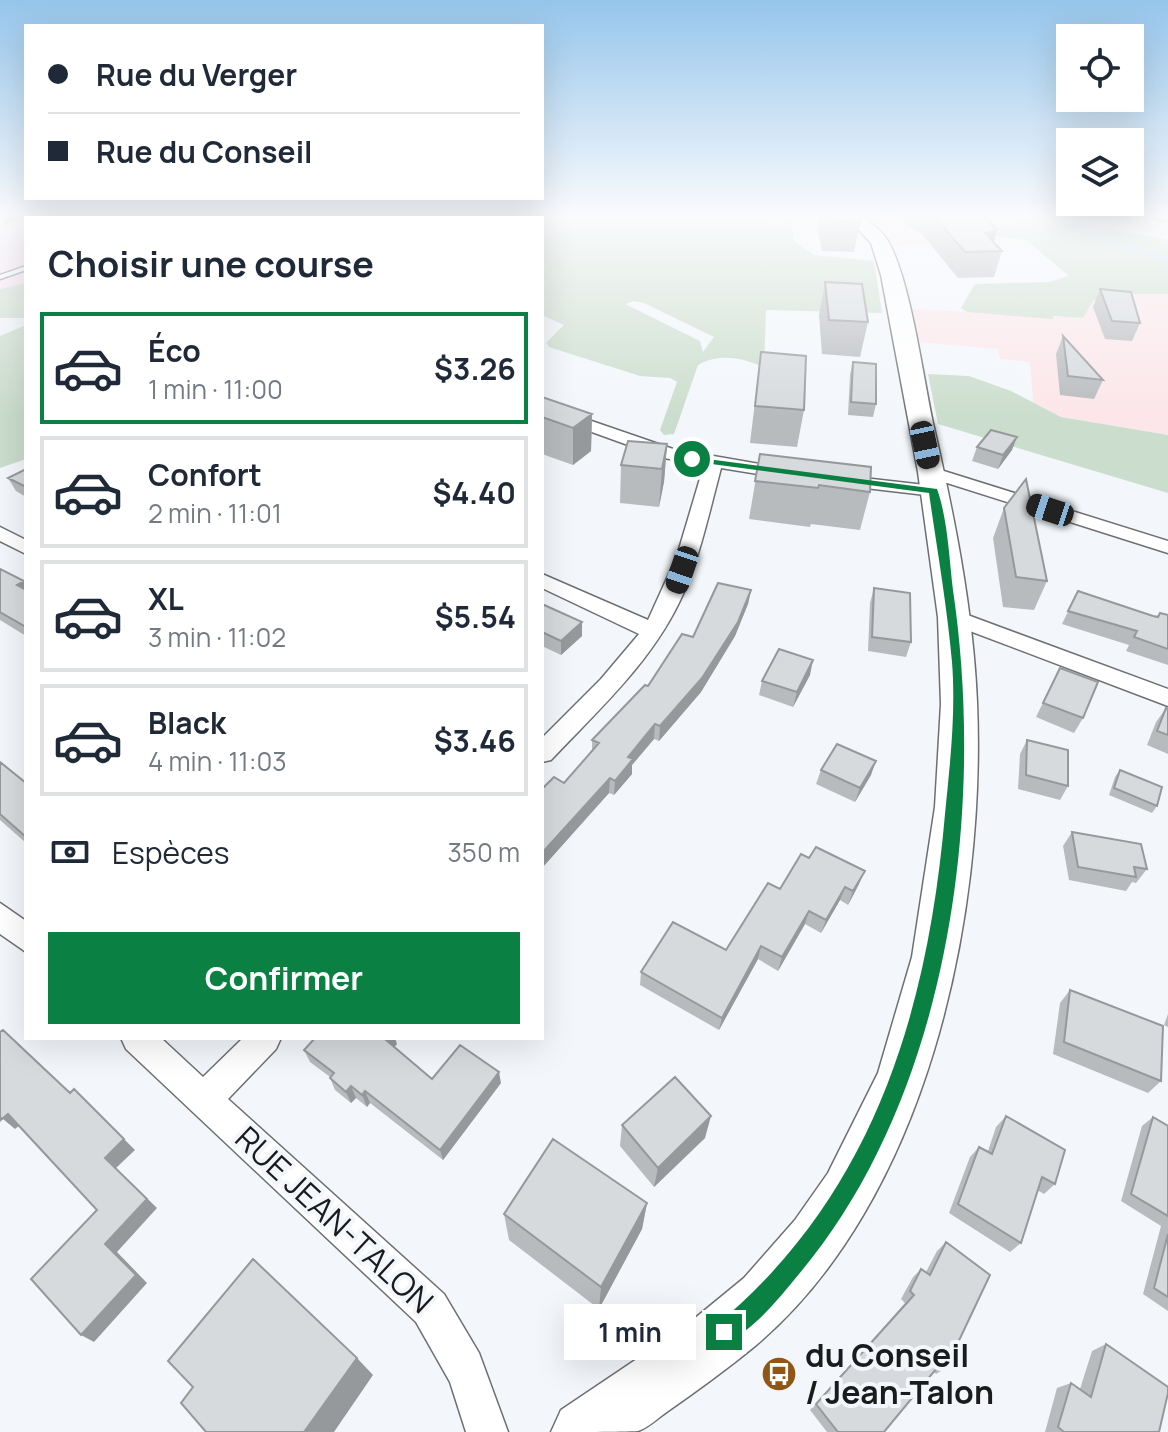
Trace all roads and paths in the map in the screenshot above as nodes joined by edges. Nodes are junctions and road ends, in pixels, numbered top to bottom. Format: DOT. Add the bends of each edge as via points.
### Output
graph roads {
  1 [pos="891,282"];
  2 [pos="544,410"];
  3 [pos="713,464"];
  4 [pos="932,481"];
  5 [pos="0,533"];
  6 [pos="24,547"];
  7 [pos="1168,547"];
  8 [pos="544,581"];
  9 [pos="954,617"];
  10 [pos="652,631"];
  11 [pos="1168,698"];
  12 [pos="544,751"];
  13 [pos="0,916"];
  14 [pos="24,937"];
  15 [pos="139,1040"];
  16 [pos="263,1040"];
  17 [pos="205,1099"];
  18 [pos="487,1432"];
  19 [pos="583,1432"];
  1 -- 4 [label="street"];
  2 -- 3 [label="street" via="643,446"];
  3 -- 4 [label="street" via="818,478"];
  3 -- 10 [label="street" via="676,587"];
  4 -- 7 [label="street"];
  4 -- 9 [label="street"];
  5 -- 6 [label="street"];
  8 -- 10 [label="street"];
  9 -- 11 [label="street"];
  9 -- 19 [label="street" via="959,704 948,871 921,1017 876,1138 815,1240 765,1299 704,1349"];
  10 -- 12 [label="street"];
  13 -- 14 [label="street"];
  15 -- 17 [label="street, RUE JEAN-TALON"];
  16 -- 17 [label="street"];
  17 -- 18 [label="street, RUE JEAN-TALON" via="430,1308 459,1350"];
}
